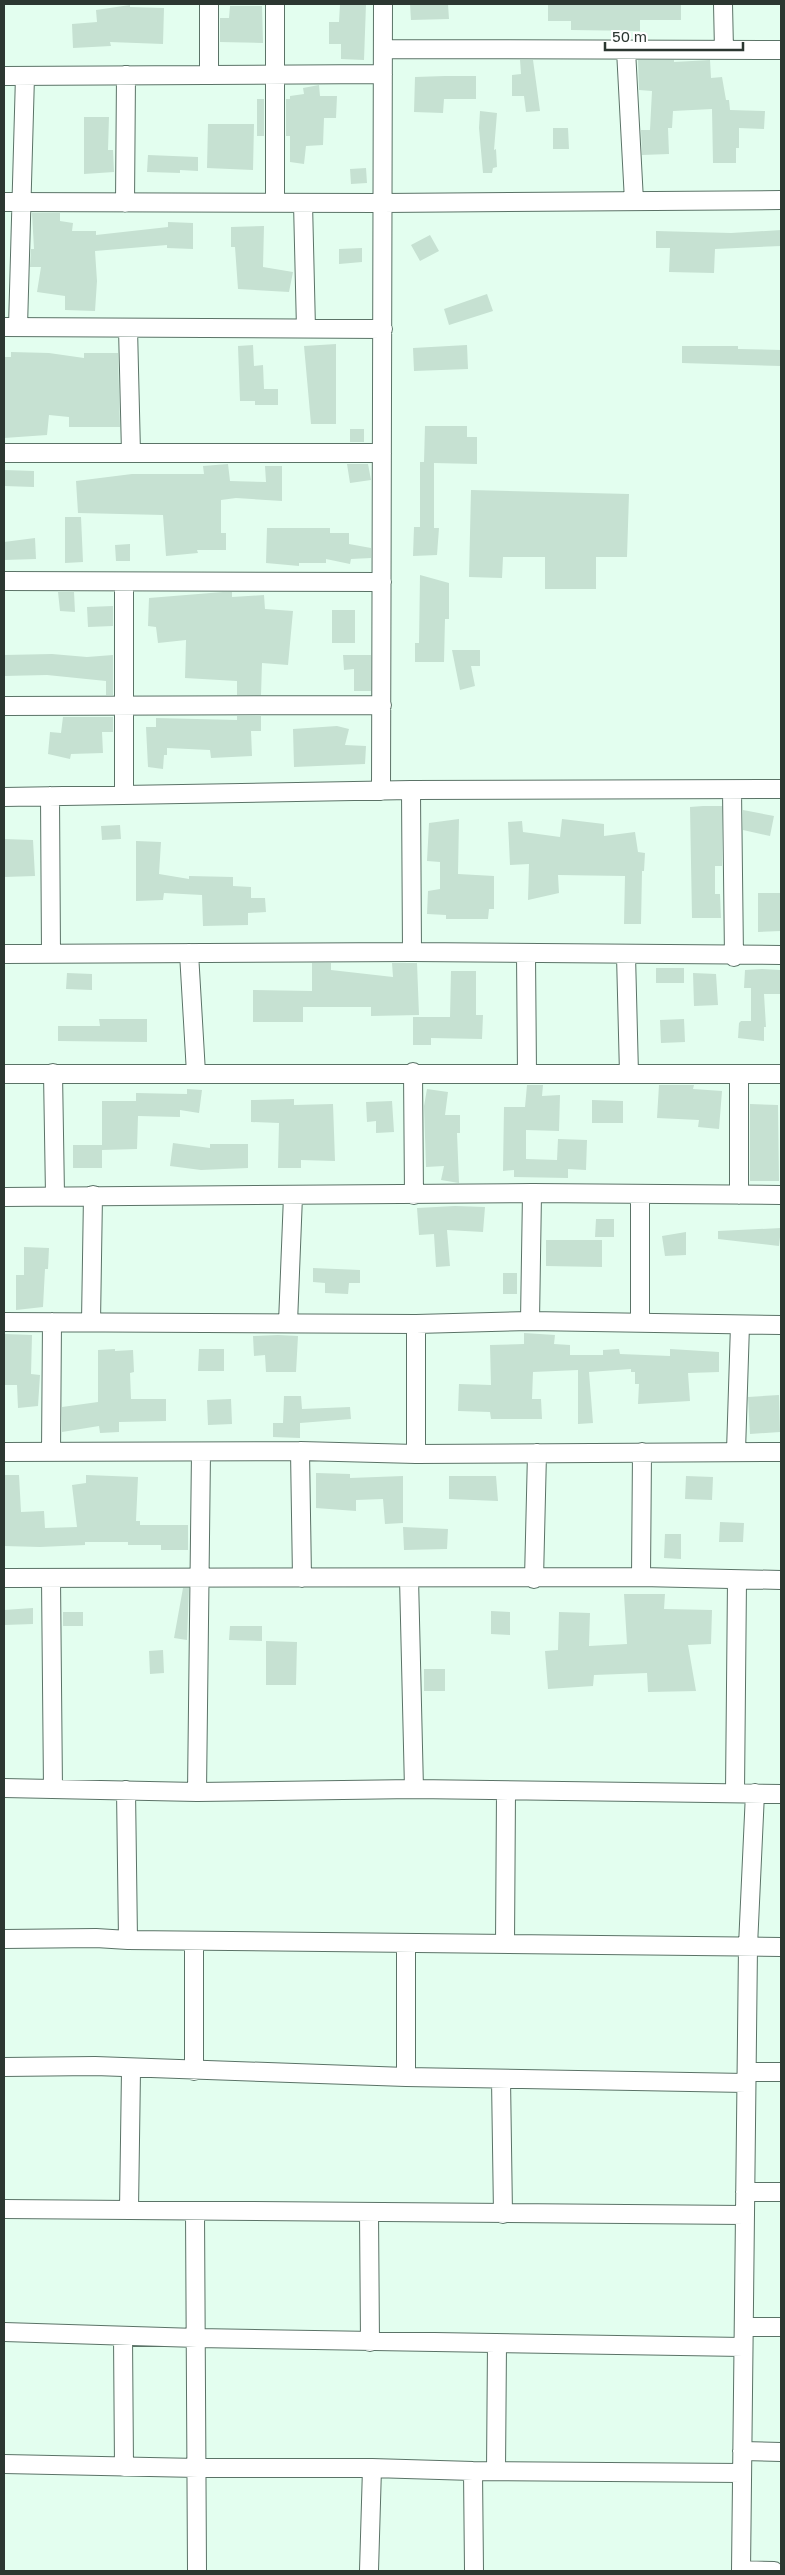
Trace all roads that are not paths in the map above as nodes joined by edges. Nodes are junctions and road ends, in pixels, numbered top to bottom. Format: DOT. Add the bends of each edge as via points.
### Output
graph roads {
  1 [pos="209,4"];
  2 [pos="275,4"];
  3 [pos="383,4"];
  4 [pos="723,4"];
  5 [pos="383,49"];
  6 [pos="626,50"];
  7 [pos="724,50"];
  8 [pos="781,50"];
  9 [pos="209,74"];
  10 [pos="274,74"];
  11 [pos="383,74"];
  12 [pos="126,75"];
  13 [pos="4,76"];
  14 [pos="25,76"];
  15 [pos="781,200"];
  16 [pos="634,201"];
  17 [pos="12,202"];
  18 [pos="125,203"];
  19 [pos="275,203"];
  20 [pos="303,203"];
  21 [pos="383,203"];
  22 [pos="11,327"];
  23 [pos="128,328"];
  24 [pos="306,329"];
  25 [pos="382,329"];
  26 [pos="4,453"];
  27 [pos="131,453"];
  28 [pos="382,453"];
  29 [pos="4,581"];
  30 [pos="124,582"];
  31 [pos="382,582"];
  32 [pos="124,705"];
  33 [pos="382,705"];
  34 [pos="4,706"];
  35 [pos="781,789"];
  36 [pos="411,790"];
  37 [pos="732,790"];
  38 [pos="382,791"];
  39 [pos="124,795"];
  40 [pos="50,796"];
  41 [pos="4,797"];
  42 [pos="412,952"];
  43 [pos="189,953"];
  44 [pos="4,954"];
  45 [pos="51,954"];
  46 [pos="526,954"];
  47 [pos="626,955"];
  48 [pos="781,956"];
  49 [pos="734,957"];
  50 [pos="413,1072"];
  51 [pos="53,1073"];
  52 [pos="196,1073"];
  53 [pos="527,1073"];
  54 [pos="4,1074"];
  55 [pos="629,1074"];
  56 [pos="739,1074"];
  57 [pos="781,1074"];
  58 [pos="532,1193"];
  59 [pos="55,1195"];
  60 [pos="93,1195"];
  61 [pos="640,1195"];
  62 [pos="739,1195"];
  63 [pos="781,1195"];
  64 [pos="293,1196"];
  65 [pos="414,1196"];
  66 [pos="4,1197"];
  67 [pos="530,1321"];
  68 [pos="4,1322"];
  69 [pos="52,1322"];
  70 [pos="91,1322"];
  71 [pos="288,1323"];
  72 [pos="640,1323"];
  73 [pos="416,1324"];
  74 [pos="740,1325"];
  75 [pos="781,1325"];
  76 [pos="736,1451"];
  77 [pos="4,1452"];
  78 [pos="51,1452"];
  79 [pos="201,1452"];
  80 [pos="300,1452"];
  81 [pos="642,1452"];
  82 [pos="781,1452"];
  83 [pos="537,1453"];
  84 [pos="416,1454"];
  85 [pos="641,1577"];
  86 [pos="4,1578"];
  87 [pos="51,1578"];
  88 [pos="302,1578"];
  89 [pos="409,1578"];
  90 [pos="201,1579"];
  91 [pos="534,1579"];
  92 [pos="736,1580"];
  93 [pos="781,1580"];
  94 [pos="4,1788"];
  95 [pos="52,1788"];
  96 [pos="414,1789"];
  97 [pos="126,1790"];
  98 [pos="506,1791"];
  99 [pos="197,1792"];
  100 [pos="735,1792"];
  101 [pos="755,1793"];
  102 [pos="781,1794"];
  103 [pos="4,1939"];
  104 [pos="128,1940"];
  105 [pos="194,1941"];
  106 [pos="406,1944"];
  107 [pos="505,1944"];
  108 [pos="748,1946"];
  109 [pos="781,1947"];
  110 [pos="4,2067"];
  111 [pos="131,2070"];
  112 [pos="194,2071"];
  113 [pos="781,2072"];
  114 [pos="406,2077"];
  115 [pos="747,2077"];
  116 [pos="501,2079"];
  117 [pos="745,2192"];
  118 [pos="781,2192"];
  119 [pos="4,2209"];
  120 [pos="129,2210"];
  121 [pos="195,2211"];
  122 [pos="369,2213"];
  123 [pos="503,2214"];
  124 [pos="745,2215"];
  125 [pos="744,2326"];
  126 [pos="781,2327"];
  127 [pos="4,2332"];
  128 [pos="123,2336"];
  129 [pos="197,2338"];
  130 [pos="370,2342"];
  131 [pos="497,2343"];
  132 [pos="743,2347"];
  133 [pos="742,2451"];
  134 [pos="781,2452"];
  135 [pos="4,2464"];
  136 [pos="124,2467"];
  137 [pos="198,2468"];
  138 [pos="372,2468"];
  139 [pos="473,2471"];
  140 [pos="496,2471"];
  141 [pos="742,2473"];
  142 [pos="197,2571"];
  143 [pos="369,2571"];
  144 [pos="474,2571"];
  145 [pos="741,2571"];
  146 [pos="774,2571"];
  1 -- 9 [label="street"];
  2 -- 10 [label="street"];
  3 -- 5 [label="street"];
  4 -- 7 [label="street"];
  5 -- 6 [label="street"];
  5 -- 11 [label="street"];
  6 -- 7 [label="street"];
  6 -- 16 [label="street"];
  7 -- 8 [label="street"];
  9 -- 10 [label="street"];
  9 -- 12 [label="street"];
  10 -- 11 [label="street"];
  10 -- 19 [label="street"];
  11 -- 21 [label="street"];
  12 -- 14 [label="street"];
  12 -- 18 [label="street"];
  13 -- 14 [label="street"];
  14 -- 17 [label="street"];
  15 -- 16 [label="street"];
  16 -- 21 [label="street"];
  17 -- 18 [label="street"];
  17 -- 22 [label="street"];
  18 -- 19 [label="street"];
  19 -- 20 [label="street"];
  20 -- 21 [label="street"];
  20 -- 24 [label="street"];
  21 -- 25 [label="street"];
  22 -- 23 [label="street"];
  23 -- 24 [label="street"];
  23 -- 27 [label="street"];
  24 -- 25 [label="street"];
  25 -- 28 [label="street"];
  26 -- 27 [label="street"];
  27 -- 28 [label="street"];
  28 -- 31 [label="street"];
  29 -- 30 [label="street"];
  30 -- 31 [label="street"];
  30 -- 32 [label="street"];
  31 -- 33 [label="street"];
  32 -- 33 [label="street"];
  32 -- 34 [label="street"];
  32 -- 39 [label="street"];
  33 -- 38 [label="street"];
  35 -- 37 [label="street"];
  36 -- 37 [label="street"];
  36 -- 38 [label="street"];
  36 -- 42 [label="street"];
  37 -- 49 [label="street"];
  38 -- 39 [label="street"];
  39 -- 40 [label="street"];
  40 -- 41 [label="street"];
  40 -- 45 [label="street"];
  42 -- 43 [label="street"];
  42 -- 46 [label="street"];
  43 -- 45 [label="street"];
  43 -- 52 [label="street"];
  44 -- 45 [label="street"];
  46 -- 47 [label="street"];
  46 -- 53 [label="street"];
  47 -- 49 [label="street"];
  47 -- 55 [label="street"];
  48 -- 49 [label="street"];
  50 -- 52 [label="street"];
  50 -- 53 [label="street"];
  50 -- 65 [label="street"];
  51 -- 52 [label="street"];
  51 -- 54 [label="street"];
  51 -- 59 [label="street"];
  53 -- 55 [label="street"];
  55 -- 56 [label="street"];
  56 -- 57 [label="street"];
  56 -- 62 [label="street"];
  58 -- 61 [label="street"];
  58 -- 65 [label="street"];
  58 -- 67 [label="street"];
  59 -- 60 [label="street"];
  59 -- 66 [label="street"];
  60 -- 64 [label="street"];
  60 -- 70 [label="street"];
  61 -- 62 [label="street"];
  61 -- 72 [label="street"];
  62 -- 63 [label="street"];
  64 -- 65 [label="street"];
  64 -- 71 [label="street"];
  67 -- 72 [label="street"];
  67 -- 73 [label="street"];
  68 -- 69 [label="street"];
  69 -- 70 [label="street"];
  69 -- 78 [label="street"];
  70 -- 71 [label="street"];
  71 -- 73 [label="street"];
  72 -- 74 [label="street"];
  73 -- 84 [label="street"];
  74 -- 75 [label="street"];
  74 -- 76 [label="street"];
  76 -- 81 [label="street"];
  76 -- 82 [label="street"];
  77 -- 78 [label="street"];
  78 -- 79 [label="street"];
  79 -- 80 [label="street"];
  79 -- 90 [label="street"];
  80 -- 84 [label="street"];
  80 -- 88 [label="street"];
  81 -- 83 [label="street"];
  81 -- 85 [label="street"];
  83 -- 84 [label="street"];
  83 -- 91 [label="street"];
  85 -- 91 [label="street"];
  85 -- 92 [label="street"];
  86 -- 87 [label="street"];
  87 -- 90 [label="street"];
  87 -- 95 [label="street"];
  88 -- 89 [label="street"];
  88 -- 90 [label="street"];
  89 -- 91 [label="street"];
  89 -- 96 [label="street"];
  90 -- 99 [label="street"];
  92 -- 93 [label="street"];
  92 -- 100 [label="street"];
  94 -- 95 [label="street"];
  95 -- 97 [label="street"];
  96 -- 98 [label="street"];
  96 -- 99 [label="street"];
  97 -- 99 [label="street"];
  97 -- 104 [label="street"];
  98 -- 100 [label="street"];
  98 -- 107 [label="street"];
  100 -- 101 [label="street"];
  101 -- 102 [label="street"];
  101 -- 108 [label="street"];
  103 -- 104 [label="street"];
  104 -- 105 [label="street"];
  105 -- 106 [label="street"];
  105 -- 112 [label="street"];
  106 -- 107 [label="street"];
  106 -- 114 [label="street"];
  107 -- 108 [label="street"];
  108 -- 109 [label="street"];
  108 -- 115 [label="street"];
  110 -- 111 [label="street" via="95,2066"];
  111 -- 112 [label="street"];
  111 -- 120 [label="street"];
  112 -- 114 [label="street"];
  113 -- 115 [label="street"];
  114 -- 116 [label="street"];
  115 -- 116 [label="street"];
  115 -- 117 [label="street"];
  116 -- 123 [label="street"];
  117 -- 118 [label="street"];
  117 -- 124 [label="street"];
  119 -- 120 [label="street"];
  120 -- 121 [label="street"];
  121 -- 122 [label="street"];
  121 -- 129 [label="street"];
  122 -- 123 [label="street"];
  122 -- 130 [label="street"];
  123 -- 124 [label="street"];
  124 -- 125 [label="street"];
  125 -- 126 [label="street"];
  125 -- 132 [label="street"];
  127 -- 128 [label="street"];
  128 -- 129 [label="street"];
  128 -- 136 [label="street"];
  129 -- 130 [label="street"];
  129 -- 137 [label="street"];
  130 -- 131 [label="street"];
  131 -- 132 [label="street"];
  131 -- 140 [label="street"];
  132 -- 133 [label="street"];
  133 -- 134 [label="street"];
  133 -- 141 [label="street"];
  135 -- 136 [label="street"];
  136 -- 137 [label="street"];
  137 -- 138 [label="street"];
  137 -- 142 [label="street"];
  138 -- 139 [label="street"];
  138 -- 143 [label="street"];
  139 -- 140 [label="street"];
  139 -- 144 [label="street"];
  140 -- 141 [label="street"];
  141 -- 145 [label="street"];
  145 -- 146 [label="street"];
}
